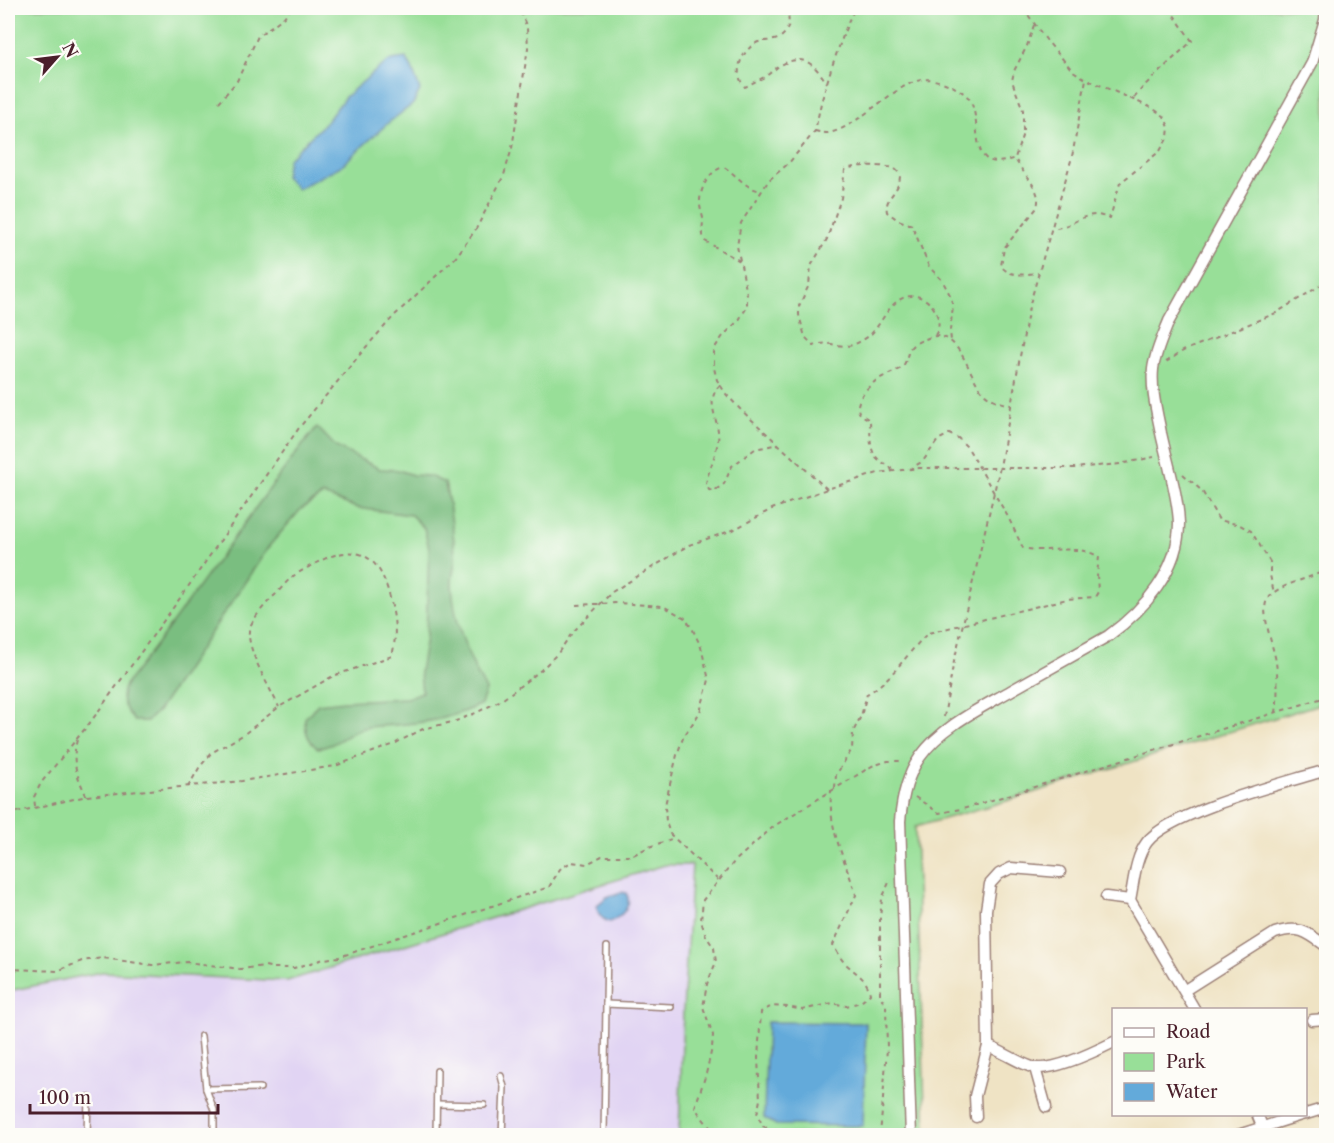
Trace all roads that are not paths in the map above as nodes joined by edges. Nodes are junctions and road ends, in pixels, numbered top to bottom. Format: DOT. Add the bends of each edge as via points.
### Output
graph roads {
  1 [pos="1326,8"];
  2 [pos="1326,770"];
  3 [pos="1059,872"];
  4 [pos="1106,897"];
  5 [pos="1130,900"];
  6 [pos="1326,946"];
  7 [pos="607,947"];
  8 [pos="1185,990"];
  9 [pos="606,1004"];
  10 [pos="671,1007"];
  11 [pos="1195,1008"];
  12 [pos="1326,1019"];
  13 [pos="1312,1020"];
  14 [pos="201,1036"];
  15 [pos="1112,1042"];
  16 [pos="988,1046"];
  17 [pos="1035,1068"];
  18 [pos="437,1071"];
  19 [pos="501,1076"];
  20 [pos="260,1088"];
  21 [pos="206,1089"];
  22 [pos="88,1097"];
  23 [pos="437,1104"];
  24 [pos="483,1105"];
  25 [pos="1046,1107"];
  26 [pos="1326,1108"];
  27 [pos="1307,1113"];
  28 [pos="1258,1116"];
  29 [pos="1297,1116"];
  30 [pos="976,1117"];
  31 [pos="1262,1126"];
  32 [pos="87,1136"];
  33 [pos="214,1136"];
  34 [pos="436,1136"];
  35 [pos="501,1136"];
  36 [pos="604,1136"];
  37 [pos="911,1136"];
  38 [pos="1235,1136"];
  1 -- 37 [label="street" via="1312,63 1169,321 1156,356 1153,389 1179,524 1168,570 1129,621 939,736 921,755 908,780 900,821"];
  2 -- 5 [label="street" via="1212,806 1173,823 1143,848"];
  3 -- 16 [label="street" via="1011,868 990,884 986,910"];
  4 -- 5 [label="street"];
  5 -- 8 [label="street"];
  6 -- 8 [label="street" via="1306,932 1287,929"];
  7 -- 9 [label="lane"];
  8 -- 11 [label="street"];
  9 -- 10 [label="lane"];
  9 -- 36 [label="lane"];
  12 -- 13 [label="street"];
  14 -- 21 [label="lane"];
  15 -- 17 [label="street" via="1079,1059"];
  16 -- 17 [label="street"];
  16 -- 30 [label="street" via="975,1096"];
  17 -- 25 [label="street"];
  18 -- 23 [label="lane"];
  19 -- 35 [label="lane"];
  20 -- 21 [label="lane"];
  21 -- 33 [label="lane" via="214,1110"];
  22 -- 32 [label="lane"];
  23 -- 24 [label="lane"];
  23 -- 34 [label="lane"];
  26 -- 27 [label="street"];
  28 -- 31 [label="street"];
  29 -- 31 [label="street"];
  31 -- 38 [label="street"];
}
